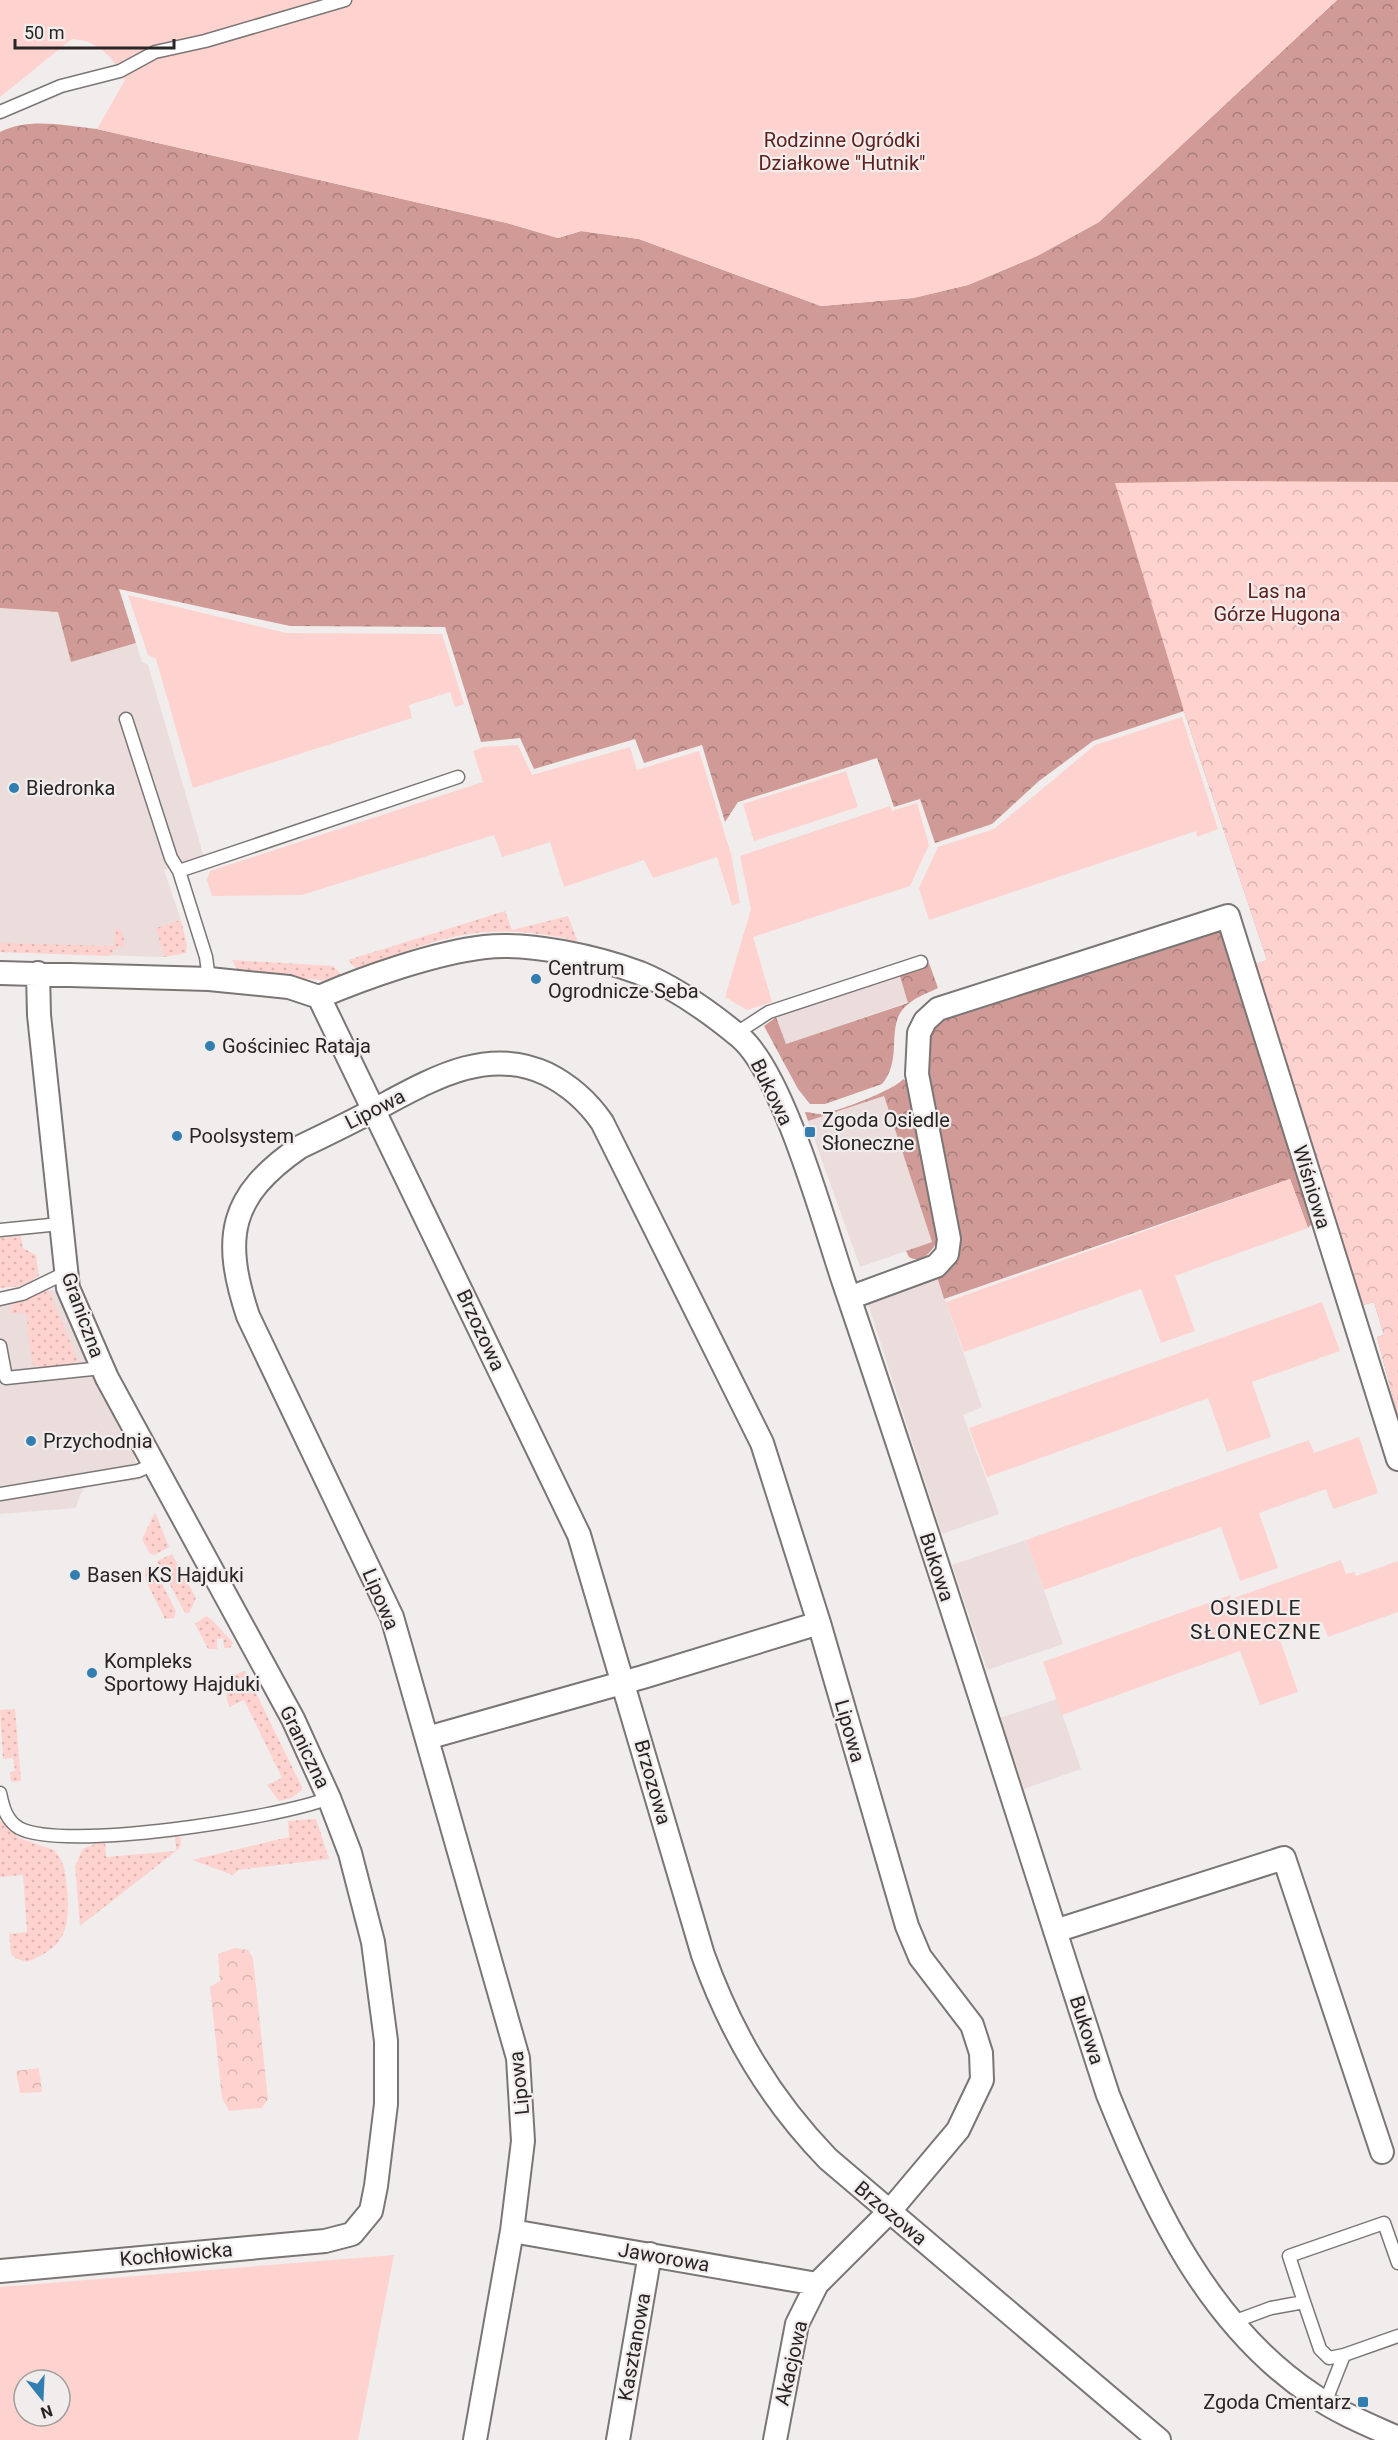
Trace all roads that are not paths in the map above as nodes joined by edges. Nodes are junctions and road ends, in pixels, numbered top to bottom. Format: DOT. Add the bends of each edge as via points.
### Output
graph roads {
  1 [pos="345,0"];
  2 [pos="0,112"];
  3 [pos="126,719"];
  4 [pos="458,777"];
  5 [pos="179,871"];
  6 [pos="921,962"];
  7 [pos="0,973"];
  8 [pos="38,974"];
  9 [pos="209,979"];
  10 [pos="319,997"];
  11 [pos="735,1034"];
  12 [pos="374,1110"];
  13 [pos="60,1224"];
  14 [pos="0,1230"];
  15 [pos="65,1273"];
  16 [pos="849,1298"];
  17 [pos="0,1299"];
  18 [pos="0,1346"];
  19 [pos="102,1368"];
  20 [pos="1398,1459"];
  21 [pos="152,1465"];
  22 [pos="0,1494"];
  23 [pos="819,1623"];
  24 [pos="624,1682"];
  25 [pos="427,1738"];
  26 [pos="0,1793"];
  27 [pos="329,1798"];
  28 [pos="1055,1931"];
  29 [pos="1382,2152"];
  30 [pos="889,2212"];
  31 [pos="512,2231"];
  32 [pos="352,2234"];
  33 [pos="650,2254"];
  34 [pos="1398,2263"];
  35 [pos="0,2271"];
  36 [pos="817,2284"];
  37 [pos="1304,2302"];
  38 [pos="1233,2322"];
  39 [pos="1398,2336"];
  40 [pos="1344,2355"];
  41 [pos="1325,2403"];
  42 [pos="1398,2438"];
  43 [pos="475,2440"];
  44 [pos="618,2440"];
  45 [pos="775,2440"];
  46 [pos="1160,2440"];
  1 -- 2 [label="lane" via="155,52 120,71 61,86"];
  3 -- 5 [label="lane" via="171,858"];
  4 -- 5 [label="lane"];
  5 -- 9 [label="lane"];
  6 -- 11 [label="lane" via="769,1012"];
  7 -- 8 [label="street"];
  8 -- 9 [label="street"];
  8 -- 13 [label="street, Graniczna"];
  9 -- 10 [label="street" via="289,987"];
  10 -- 11 [label="street, Bukowa" via="454,952 526,946 641,974"];
  10 -- 12 [label="street, Brzozowa"];
  11 -- 16 [label="street, Bukowa" via="752,1050 777,1094"];
  12 -- 23 [label="street, Lipowa" via="457,1070 500,1061 527,1066 558,1080 595,1111 762,1443"];
  12 -- 24 [label="street, Brzozowa" via="579,1535"];
  12 -- 25 [label="street, Lipowa" via="300,1147 262,1178 250,1193 235,1226 233,1263 248,1316 392,1617"];
  13 -- 14 [label="lane"];
  13 -- 15 [label="street, Graniczna"];
  15 -- 17 [label="lane" via="22,1294"];
  15 -- 19 [label="street, Graniczna"];
  16 -- 20 [label="street, Wiśniowa" via="936,1266 947,1254 949,1239 916,1074 919,1033 926,1021 938,1009 1228,916"];
  16 -- 28 [label="street, Bukowa"];
  18 -- 19 [label="lane" via="6,1378"];
  19 -- 21 [label="street, Graniczna"];
  21 -- 22 [label="lane" via="138,1471"];
  21 -- 27 [label="street, Graniczna" via="258,1652"];
  23 -- 24 [label="street"];
  23 -- 30 [label="street, Lipowa" via="907,1926 920,1957 972,2025 982,2064 977,2094 958,2130"];
  24 -- 25 [label="street"];
  24 -- 30 [label="street, Brzozowa" via="703,1955 735,2032 766,2085 802,2132"];
  25 -- 31 [label="street, Lipowa" via="518,2058 523,2141"];
  26 -- 27 [label="lane" via="3,1809 20,1828 64,1837 238,1820"];
  27 -- 32 [label="street, Graniczna" via="350,1853 373,1942 386,2041 386,2104 376,2187 371,2211"];
  28 -- 29 [label="street" via="1284,1858"];
  28 -- 38 [label="street, Bukowa" via="1108,2095 1134,2158 1183,2253"];
  30 -- 36 [label="street, Akacjowa"];
  30 -- 46 [label="street, Brzozowa"];
  31 -- 33 [label="street, Jaworowa"];
  31 -- 43 [label="street, Lipowa"];
  32 -- 35 [label="street, Kochłowicka" via="325,2241"];
  33 -- 36 [label="street, Jaworowa"];
  33 -- 44 [label="street, Kasztanowa"];
  34 -- 37 [label="lane" via="1384,2223 1289,2256"];
  36 -- 45 [label="street, Akacjowa" via="797,2324"];
  37 -- 38 [label="lane" via="1271,2308"];
  37 -- 40 [label="lane" via="1320,2349 1329,2358"];
  38 -- 41 [label="street, Bukowa" via="1281,2370"];
  39 -- 40 [label="lane"];
  40 -- 41 [label="lane"];
  41 -- 42 [label="street, Bukowa"];
}
